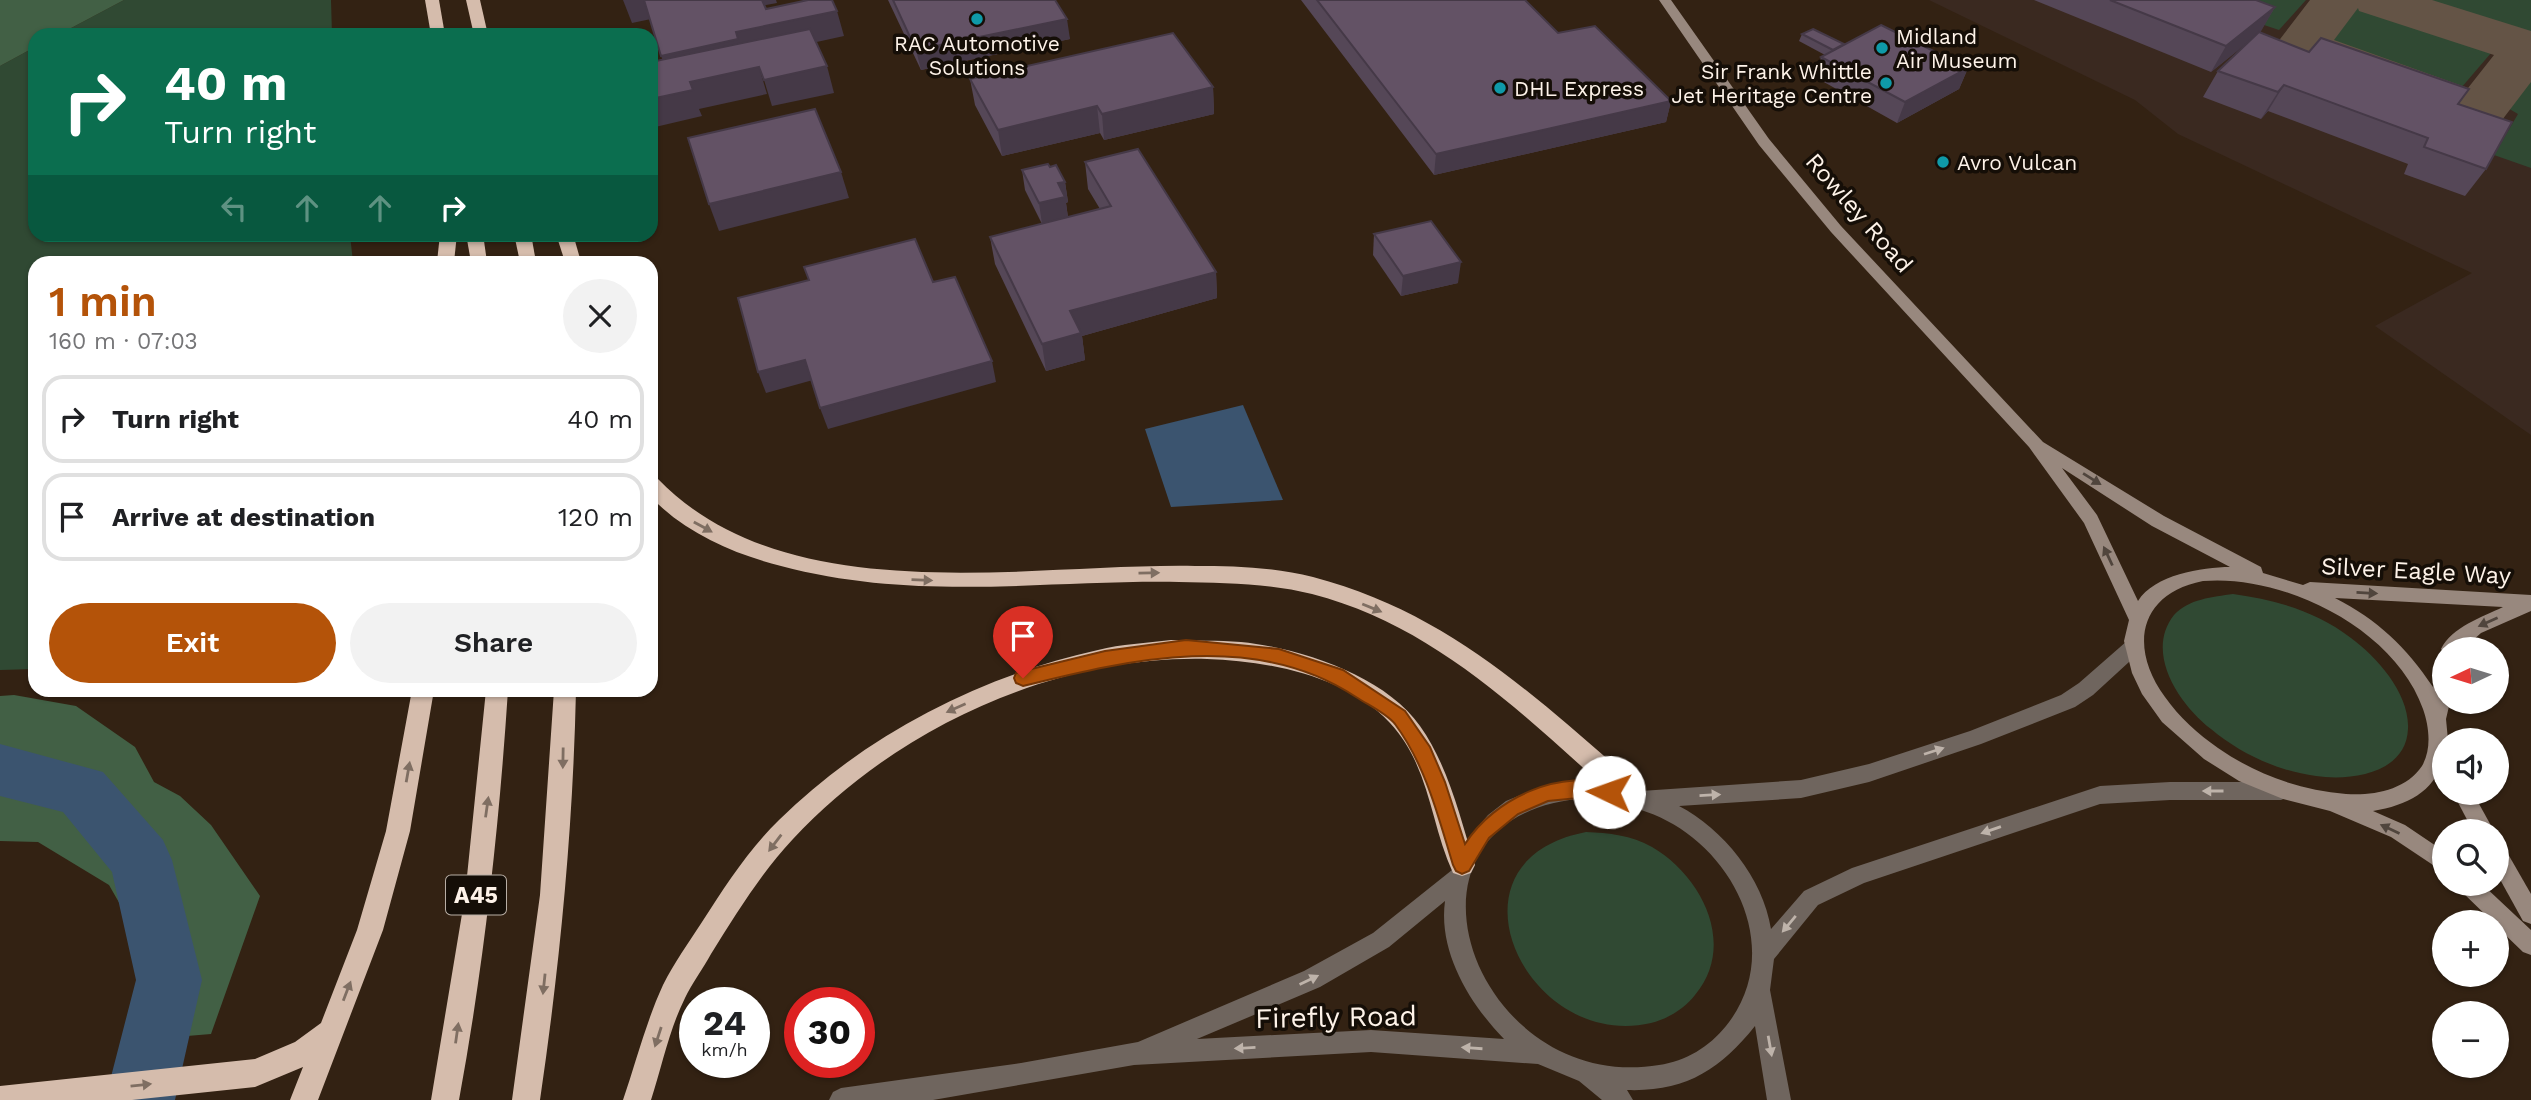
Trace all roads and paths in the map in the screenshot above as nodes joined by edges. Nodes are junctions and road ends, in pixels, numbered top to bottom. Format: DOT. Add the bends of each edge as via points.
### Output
graph roads {
  1 [pos="432,0"];
  2 [pos="474,0"];
  3 [pos="1665,0"];
  4 [pos="437,28"];
  5 [pos="480,28"];
  6 [pos="2035,443"];
  7 [pos="658,490"];
  8 [pos="2267,579"];
  9 [pos="2299,589"];
  10 [pos="2531,603"];
  11 [pos="2137,618"];
  12 [pos="2464,637"];
  13 [pos="2134,646"];
  14 [pos="422,697"];
  15 [pos="497,697"];
  16 [pos="565,697"];
  17 [pos="2438,716"];
  18 [pos="2439,728"];
  19 [pos="2432,770"];
  20 [pos="2281,791"];
  21 [pos="1636,797"];
  22 [pos="2331,803"];
  23 [pos="2432,855"];
  24 [pos="1460,871"];
  25 [pos="2509,875"];
  26 [pos="2480,896"];
  27 [pos="2531,914"];
  28 [pos="2531,945"];
  29 [pos="1765,953"];
  30 [pos="1760,993"];
  31 [pos="331,1031"];
  32 [pos="1540,1053"];
  33 [pos="1134,1054"];
  34 [pos="1584,1072"];
  35 [pos="870,1098"];
  36 [pos="0,1100"];
  37 [pos="304,1100"];
  38 [pos="445,1100"];
  39 [pos="527,1100"];
  40 [pos="637,1100"];
  41 [pos="842,1100"];
  42 [pos="1621,1100"];
  43 [pos="1779,1100"];
  1 -- 4 [label="highway"];
  2 -- 5 [label="highway"];
  3 -- 6 [label="street, Rowley Road" via="1764,142 1836,229"];
  6 -- 8 [label="street, Rowley Road, one-way" via="2158,521"];
  11 -- 6 [label="street, Rowley Road, one-way" via="2091,520"];
  7 -- 21 [label="highway, one-way" via="692,520 734,544 801,565 882,579 972,582 1177,573 1257,577 1324,588 1409,623 1473,661"];
  8 -- 9 [label="street"];
  8 -- 11 [label="street" via="2198,575 2150,598"];
  9 -- 10 [label="street, Silver Eagle Way, one-way"];
  9 -- 17 [label="street" via="2339,607 2375,632 2406,661"];
  10 -- 12 [label="street, Silver Eagle Way, one-way"];
  11 -- 13 [label="street"];
  13 -- 20 [label="street" via="2140,672 2156,703 2178,727 2243,774"];
  21 -- 13 [label="street, one-way" via="1801,789 1869,773 2068,701"];
  31 -- 14 [label="highway, one-way" via="370,930 398,831"];
  38 -- 15 [label="highway, A45, one-way" via="491,783"];
  16 -- 39 [label="highway, one-way" via="563,772 544,989"];
  17 -- 18 [label="street"];
  19 -- 22 [label="street" via="2406,793 2372,803"];
  20 -- 22 [label="street"];
  20 -- 29 [label="street, one-way" via="2099,795 1859,875 1811,898"];
  21 -- 24 [label="street" via="1588,789 1547,793 1511,808 1482,832"];
  21 -- 29 [label="street" via="1680,817 1713,843 1740,876 1758,913"];
  23 -- 22 [label="street, one-way" via="2398,831"];
  24 -- 32 [label="street" via="1454,914 1460,952 1476,990 1504,1025"];
  33 -- 24 [label="street, Firefly Road, one-way" via="1312,979 1381,940"];
  24 -- 40 [label="highway, one-way" via="1436,782 1417,743 1399,716 1336,675 1279,656 1186,647 1105,658 1023,678 943,713 851,771 786,829 725,909 673,994"];
  25 -- 27 [label="street"];
  26 -- 28 [label="street"];
  29 -- 30 [label="street"];
  30 -- 34 [label="street" via="1743,1028 1713,1056 1675,1074 1630,1079"];
  30 -- 43 [label="street, one-way"];
  36 -- 31 [label="highway, one-way" via="255,1073 305,1052"];
  31 -- 37 [label="highway"];
  32 -- 33 [label="street, Firefly Road, one-way" via="1371,1041"];
  32 -- 34 [label="street"];
  33 -- 35 [label="street, Firefly Road"];
  34 -- 42 [label="street"];
  35 -- 41 [label="street, Firefly Road"];
}
